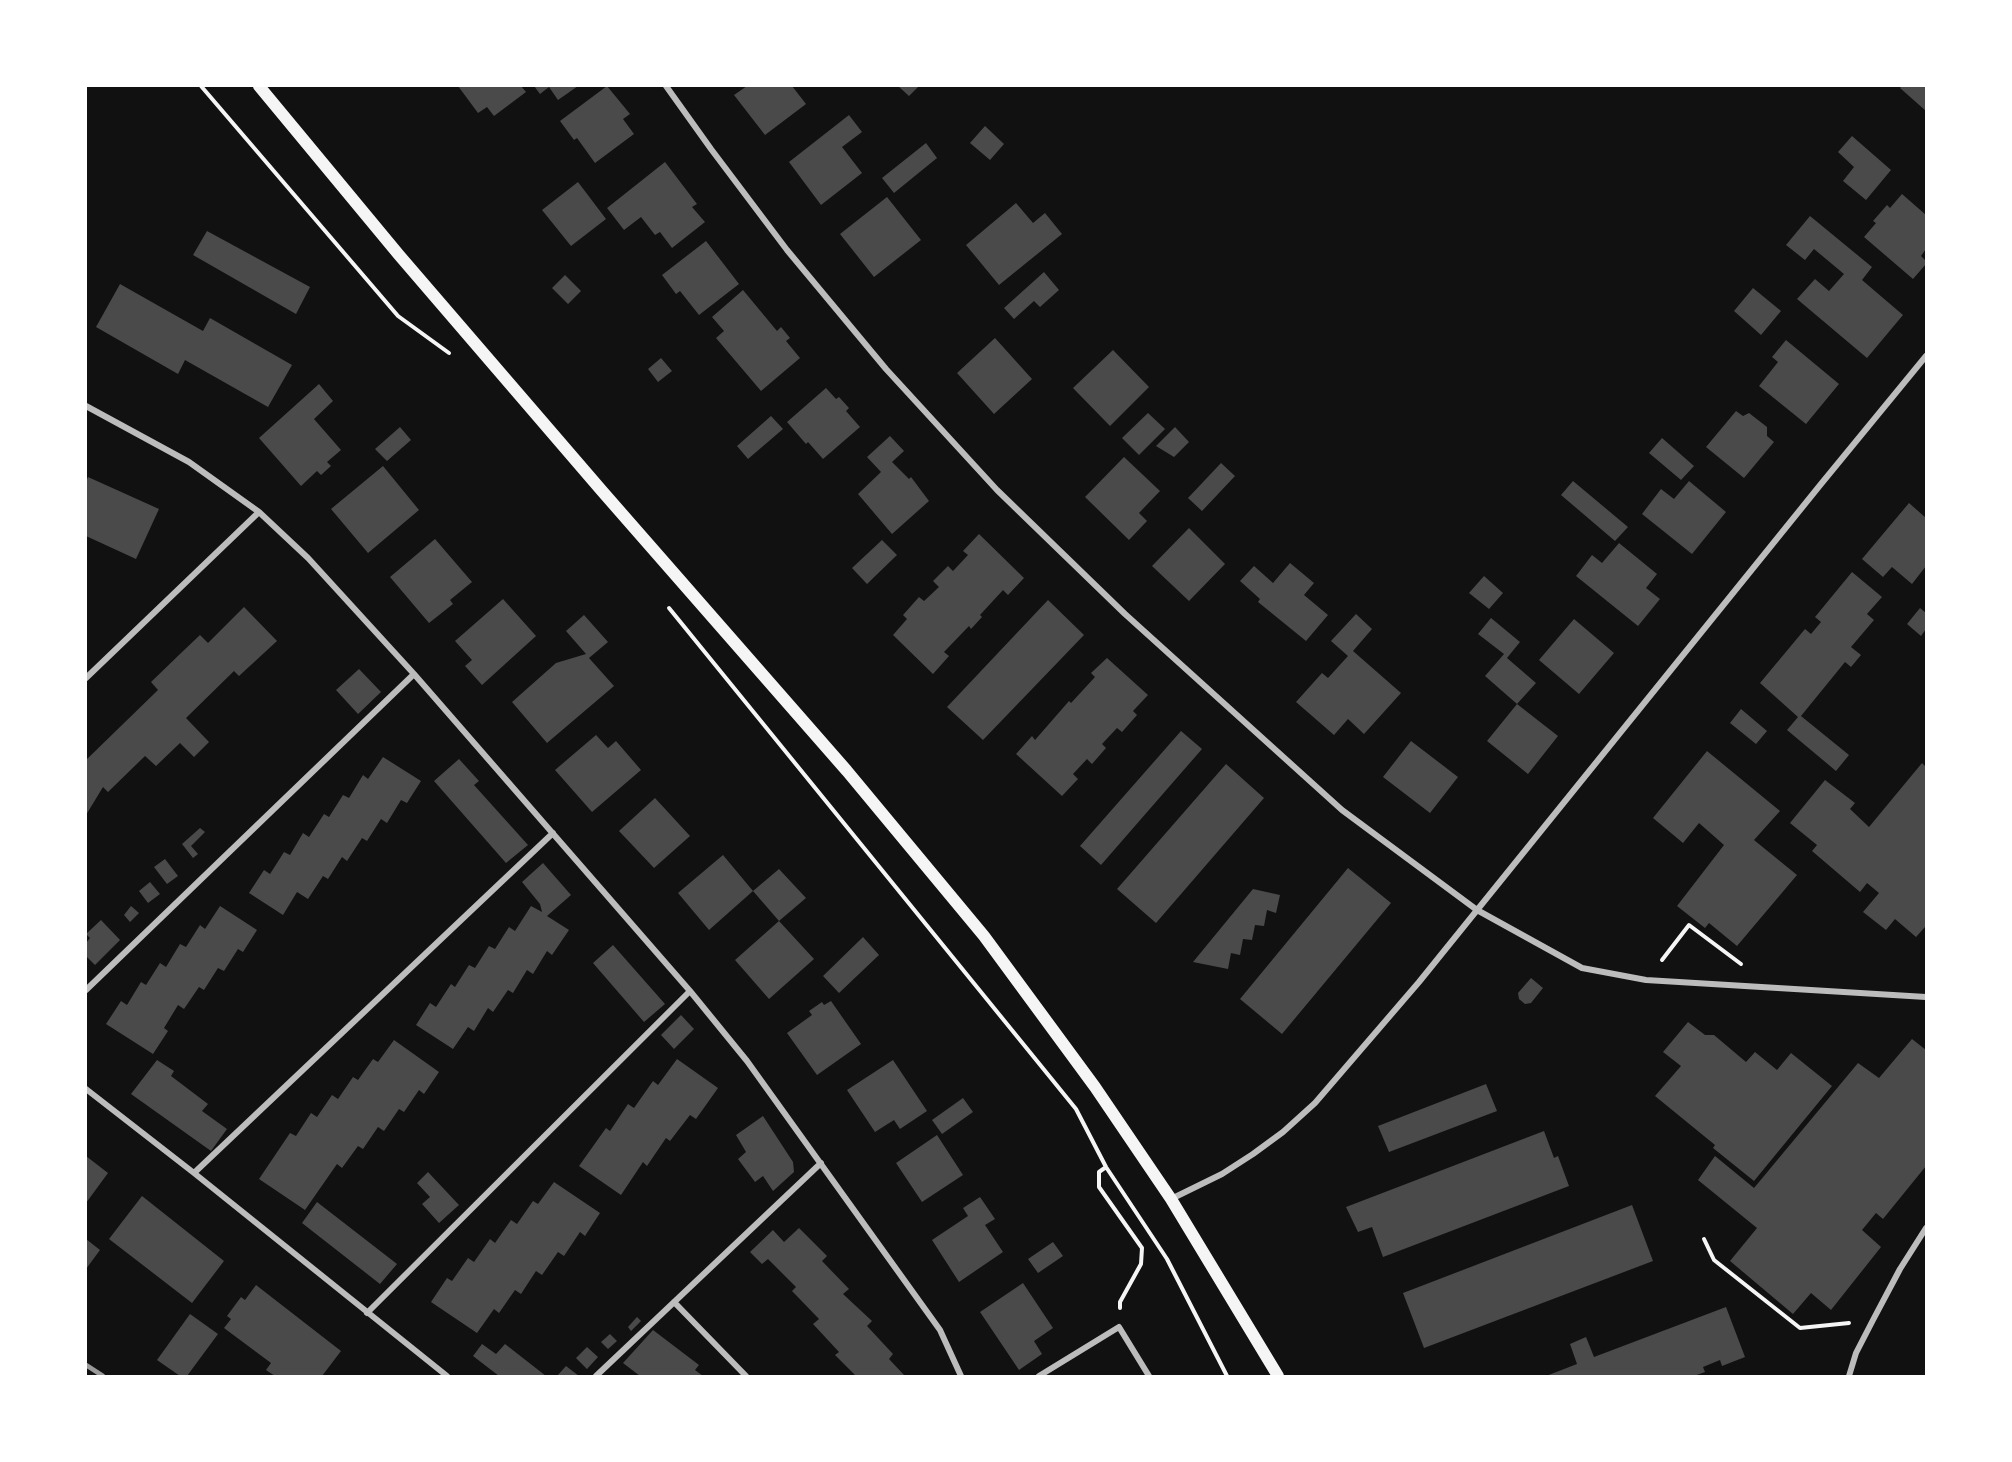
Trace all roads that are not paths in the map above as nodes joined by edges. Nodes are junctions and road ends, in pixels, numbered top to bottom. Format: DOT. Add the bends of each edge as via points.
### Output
graph roads {
  1 [pos="259,86"];
  2 [pos="666,86"];
  3 [pos="1926,356"];
  4 [pos="86,406"];
  5 [pos="259,512"];
  6 [pos="414,674"];
  7 [pos="86,678"];
  8 [pos="553,833"];
  9 [pos="1477,910"];
  10 [pos="86,990"];
  11 [pos="690,991"];
  12 [pos="1926,997"];
  13 [pos="86,1089"];
  14 [pos="821,1163"];
  15 [pos="194,1173"];
  16 [pos="1171,1199"];
  17 [pos="1926,1228"];
  18 [pos="674,1302"];
  19 [pos="367,1313"];
  20 [pos="447,1377"];
  21 [pos="596,1377"];
  22 [pos="746,1377"];
  23 [pos="961,1377"];
  24 [pos="1039,1377"];
  25 [pos="1149,1377"];
  26 [pos="1278,1377"];
  27 [pos="1849,1377"];
  1 -- 16 [label="main road" via="984,936"];
  2 -- 9 [label="street" via="787,250 886,369 997,490 1156,643 1342,810"];
  3 -- 9 [label="street"];
  4 -- 5 [label="street" via="189,462"];
  5 -- 6 [label="street" via="308,558"];
  5 -- 7 [label="street"];
  6 -- 8 [label="street"];
  6 -- 10 [label="street"];
  8 -- 11 [label="street"];
  8 -- 15 [label="street"];
  9 -- 12 [label="street" via="1582,968 1646,980"];
  9 -- 16 [label="street" via="1315,1103 1253,1154"];
  11 -- 14 [label="street"];
  11 -- 19 [label="street"];
  13 -- 15 [label="street"];
  14 -- 18 [label="street"];
  14 -- 23 [label="street" via="940,1330"];
  15 -- 19 [label="street"];
  16 -- 26 [label="main road"];
  17 -- 27 [label="street" via="1873,1320"];
  18 -- 21 [label="street"];
  18 -- 22 [label="street"];
  19 -- 20 [label="street"];
  24 -- 25 [label="street" via="1119,1327"];
}
